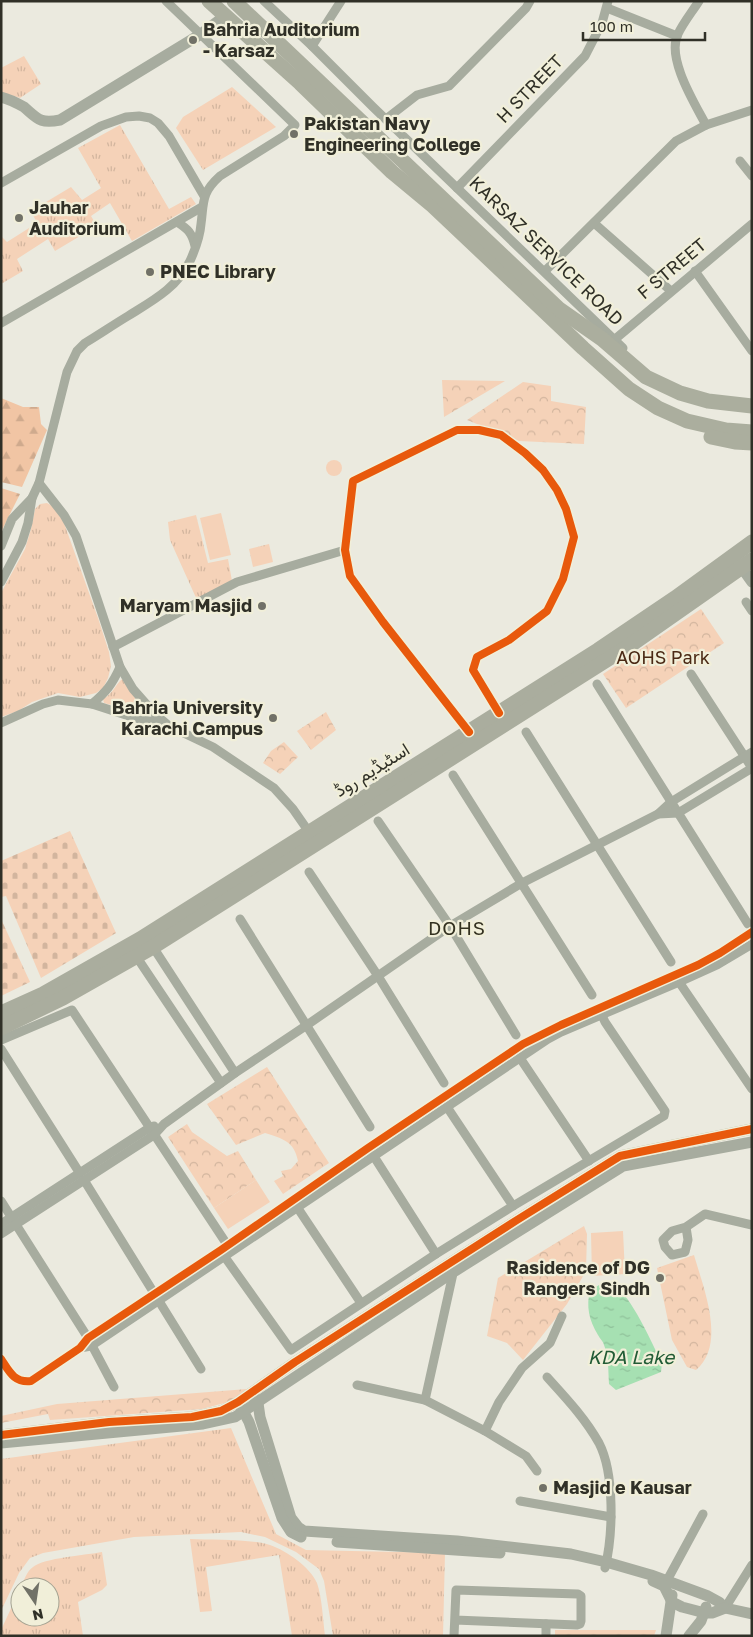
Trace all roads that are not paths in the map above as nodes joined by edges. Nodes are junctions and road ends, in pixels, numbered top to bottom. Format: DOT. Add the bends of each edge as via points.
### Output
graph roads {
  1 [pos="166,1"];
  2 [pos="209,1"];
  3 [pos="234,1"];
  4 [pos="264,1"];
  5 [pos="341,1"];
  6 [pos="530,1"];
  7 [pos="699,1"];
  8 [pos="608,5"];
  9 [pos="225,16"];
  10 [pos="200,34"];
  11 [pos="677,36"];
  12 [pos="312,46"];
  13 [pos="1,97"];
  14 [pos="752,110"];
  15 [pos="386,119"];
  16 [pos="706,124"];
  17 [pos="740,161"];
  18 [pos="752,176"];
  19 [pos="1,183"];
  20 [pos="457,188"];
  21 [pos="204,196"];
  22 [pos="202,208"];
  23 [pos="177,222"];
  24 [pos="594,223"];
  25 [pos="752,224"];
  26 [pos="195,247"];
  27 [pos="545,271"];
  28 [pos="695,271"];
  29 [pos="671,291"];
  30 [pos="559,309"];
  31 [pos="1,323"];
  32 [pos="614,340"];
  33 [pos="583,348"];
  34 [pos="752,351"];
  35 [pos="680,393"];
  36 [pos="752,406"];
  37 [pos="752,422"];
  38 [pos="730,431"];
  39 [pos="752,432"];
  40 [pos="752,444"];
  41 [pos="39,483"];
  42 [pos="32,498"];
  43 [pos="752,542"];
  44 [pos="1,546"];
  45 [pos="345,550"];
  46 [pos="747,564"];
  47 [pos="1,582"];
  48 [pos="752,582"];
  49 [pos="746,602"];
  50 [pos="752,611"];
  51 [pos="113,648"];
  52 [pos="120,667"];
  53 [pos="691,674"];
  54 [pos="596,684"];
  55 [pos="92,704"];
  56 [pos="499,713"];
  57 [pos="1,724"];
  58 [pos="169,726"];
  59 [pos="469,732"];
  60 [pos="526,732"];
  61 [pos="748,754"];
  62 [pos="752,768"];
  63 [pos="453,775"];
  64 [pos="671,802"];
  65 [pos="678,812"];
  66 [pos="658,814"];
  67 [pos="378,821"];
  68 [pos="309,832"];
  69 [pos="597,845"];
  70 [pos="309,872"];
  71 [pos="522,883"];
  72 [pos="240,919"];
  73 [pos="450,926"];
  74 [pos="750,932"];
  75 [pos="752,944"];
  76 [pos="153,947"];
  77 [pos="136,956"];
  78 [pos="671,962"];
  79 [pos="378,976"];
  80 [pos="676,978"];
  81 [pos="592,995"];
  82 [pos="600,1011"];
  83 [pos="1,1013"];
  84 [pos="307,1025"];
  85 [pos="1,1028"];
  86 [pos="516,1035"];
  87 [pos="1,1040"];
  88 [pos="1,1049"];
  89 [pos="520,1058"];
  90 [pos="235,1073"];
  91 [pos="221,1083"];
  92 [pos="444,1083"];
  93 [pos="752,1089"];
  94 [pos="447,1107"];
  95 [pos="370,1127"];
  96 [pos="752,1129"];
  97 [pos="152,1132"];
  98 [pos="752,1142"];
  99 [pos="373,1155"];
  100 [pos="589,1161"];
  101 [pos="79,1172"];
  102 [pos="84,1180"];
  103 [pos="1,1201"];
  104 [pos="295,1203"];
  105 [pos="513,1206"];
  106 [pos="14,1221"];
  107 [pos="1,1224"];
  108 [pos="752,1224"];
  109 [pos="686,1227"];
  110 [pos="1,1234"];
  111 [pos="225,1251"];
  112 [pos="436,1254"];
  113 [pos="452,1266"];
  114 [pos="438,1276"];
  115 [pos="157,1296"];
  116 [pos="449,1296"];
  117 [pos="361,1303"];
  118 [pos="562,1316"];
  119 [pos="89,1342"];
  120 [pos="1,1359"];
  121 [pos="201,1369"];
  122 [pos="547,1377"];
  123 [pos="357,1385"];
  124 [pos="114,1387"];
  125 [pos="255,1398"];
  126 [pos="425,1400"];
  127 [pos="241,1407"];
  128 [pos="485,1431"];
  129 [pos="1,1435"];
  130 [pos="1,1443"];
  131 [pos="537,1471"];
  132 [pos="520,1501"];
  133 [pos="703,1514"];
  134 [pos="611,1517"];
  135 [pos="606,1565"];
  136 [pos="752,1565"];
  137 [pos="665,1584"];
  138 [pos="680,1586"];
  139 [pos="708,1596"];
  140 [pos="670,1599"];
  141 [pos="725,1608"];
  142 [pos="705,1613"];
  143 [pos="752,1614"];
  144 [pos="454,1620"];
  145 [pos="546,1624"];
  146 [pos="454,1636"];
  147 [pos="546,1636"];
  148 [pos="666,1636"];
  149 [pos="689,1636"];
  1 -- 10 [label="street"];
  2 -- 9 [label="highway"];
  3 -- 30 [label="highway"];
  4 -- 12 [label="street, KARSAZ SERVICE ROAD"];
  5 -- 12 [label="street"];
  6 -- 15 [label="street" via="450,86 417,95"];
  7 -- 11 [label="street"];
  8 -- 11 [label="street"];
  8 -- 20 [label="street, H STREET" via="585,56"];
  9 -- 10 [label="street"];
  9 -- 33 [label="highway"];
  10 -- 13 [label="street" via="60,120 43,122 22,106"];
  10 -- 21 [label="street" via="295,125 284,136 220,176"];
  11 -- 16 [label="street" via="676,54 684,85"];
  12 -- 15 [label="street, KARSAZ SERVICE ROAD"];
  14 -- 16 [label="street"];
  15 -- 20 [label="street, KARSAZ SERVICE ROAD"];
  16 -- 24 [label="street" via="676,141"];
  17 -- 18 [label="street"];
  19 -- 21 [label="street" via="101,126 126,116 139,116 158,123 169,136"];
  20 -- 27 [label="street, KARSAZ SERVICE ROAD"];
  21 -- 22 [label="street"];
  22 -- 23 [label="street"];
  22 -- 26 [label="street"];
  23 -- 26 [label="street" via="189,230"];
  23 -- 31 [label="street"];
  24 -- 27 [label="street"];
  24 -- 29 [label="street"];
  25 -- 28 [label="street, F STREET"];
  26 -- 41 [label="street" via="183,274 172,286 85,343 78,351 68,372"];
  27 -- 32 [label="street, KARSAZ SERVICE ROAD"];
  28 -- 29 [label="street, F STREET"];
  28 -- 34 [label="street"];
  29 -- 32 [label="street, F STREET"];
  30 -- 35 [label="highway" via="602,339 646,377"];
  30 -- 38 [label="highway" via="636,384 660,400 714,419"];
  32 -- 35 [label="street, KARSAZ SERVICE ROAD" via="643,367"];
  33 -- 38 [label="highway" via="629,389 672,416"];
  33 -- 38 [label="highway" via="623,396 645,412 686,430"];
  35 -- 36 [label="highway" via="708,401"];
  37 -- 38 [label="highway"];
  38 -- 39 [label="highway"];
  38 -- 40 [label="highway"];
  41 -- 42 [label="street"];
  41 -- 51 [label="street" via="76,536"];
  42 -- 44 [label="street" via="12,519"];
  42 -- 47 [label="street" via="22,542"];
  43 -- 56 [label="main road, اسٹیڈیم روڈ" via="652,614"];
  45 -- 51 [label="street" via="237,582"];
  45 -- 56 [label="street" via="353,481 457,430 501,435 543,470 566,509 574,537 563,579 547,612 509,640 478,657 473,670"];
  45 -- 59 [label="street" via="350,576"];
  46 -- 48 [label="street"];
  46 -- 76 [label="main road, اسٹیڈیم روڈ" via="632,644"];
  49 -- 50 [label="street"];
  51 -- 52 [label="street"];
  52 -- 55 [label="street" via="113,683"];
  52 -- 58 [label="street" via="133,689"];
  53 -- 61 [label="street"];
  54 -- 64 [label="street"];
  55 -- 57 [label="street" via="58,700"];
  55 -- 58 [label="street"];
  56 -- 59 [label="main road, اسٹیڈیم روڈ"];
  58 -- 68 [label="street" via="213,747 274,788"];
  59 -- 68 [label="main road, اسٹیڈیم روڈ"];
  60 -- 69 [label="street"];
  61 -- 62 [label="street"];
  61 -- 64 [label="street"];
  62 -- 65 [label="street"];
  63 -- 71 [label="street"];
  64 -- 65 [label="street"];
  64 -- 66 [label="street"];
  65 -- 66 [label="street"];
  65 -- 74 [label="street"];
  66 -- 69 [label="street"];
  67 -- 73 [label="street"];
  68 -- 83 [label="main road, اسٹیڈیم روڈ" via="140,939 50,990"];
  69 -- 71 [label="street"];
  69 -- 78 [label="street"];
  70 -- 79 [label="street"];
  71 -- 73 [label="street"];
  71 -- 81 [label="street"];
  72 -- 84 [label="street"];
  73 -- 79 [label="street"];
  73 -- 86 [label="street"];
  74 -- 80 [label="street"];
  75 -- 80 [label="street" via="717,965"];
  76 -- 77 [label="main road, اسٹیڈیم روڈ"];
  76 -- 90 [label="street"];
  77 -- 85 [label="main road, اسٹیڈیم روڈ" via="63,998"];
  77 -- 91 [label="street"];
  79 -- 84 [label="street"];
  79 -- 92 [label="street"];
  80 -- 82 [label="street"];
  80 -- 93 [label="street"];
  82 -- 89 [label="street"];
  82 -- 100 [label="street" via="665,1114"];
  82 -- 104 [label="street" via="523,1044"];
  84 -- 90 [label="street"];
  84 -- 95 [label="street"];
  87 -- 97 [label="street" via="72,1010"];
  88 -- 101 [label="street"];
  89 -- 94 [label="street"];
  89 -- 100 [label="street"];
  90 -- 91 [label="street"];
  91 -- 97 [label="street"];
  94 -- 99 [label="street"];
  94 -- 105 [label="street"];
  96 -- 113 [label="street" via="620,1156"];
  97 -- 101 [label="street"];
  97 -- 102 [label="street"];
  97 -- 111 [label="street"];
  98 -- 113 [label="street" via="623,1166"];
  99 -- 104 [label="street"];
  99 -- 112 [label="street"];
  100 -- 105 [label="street"];
  101 -- 106 [label="street"];
  102 -- 106 [label="street"];
  102 -- 115 [label="street"];
  103 -- 106 [label="street"];
  104 -- 111 [label="street"];
  104 -- 117 [label="street"];
  105 -- 112 [label="street"];
  106 -- 107 [label="street"];
  106 -- 110 [label="street"];
  106 -- 119 [label="street"];
  108 -- 109 [label="street" via="705,1214"];
  111 -- 115 [label="street"];
  111 -- 117 [label="street" via="291,1350"];
  112 -- 117 [label="street"];
  113 -- 114 [label="street"];
  113 -- 116 [label="street"];
  114 -- 116 [label="street"];
  114 -- 125 [label="street"];
  115 -- 119 [label="street"];
  115 -- 121 [label="street"];
  116 -- 126 [label="street"];
  118 -- 128 [label="street" via="550,1343 522,1368 499,1402"];
  119 -- 120 [label="street" via="31,1381 16,1380"];
  119 -- 124 [label="street"];
  122 -- 134 [label="street" via="578,1412 600,1445 608,1475"];
  123 -- 126 [label="street"];
  125 -- 127 [label="street"];
  125 -- 135 [label="street" via="291,1518 301,1529 318,1533 535,1549 570,1554"];
  126 -- 128 [label="street"];
  127 -- 129 [label="street" via="192,1417 109,1422"];
  127 -- 130 [label="street" via="226,1420 203,1424"];
  127 -- 135 [label="street" via="286,1527 299,1537 532,1555"];
  128 -- 131 [label="street" via="526,1456"];
  132 -- 134 [label="street"];
  133 -- 137 [label="street"];
  134 -- 135 [label="street"];
  135 -- 137 [label="street"];
  136 -- 141 [label="street"];
  137 -- 138 [label="street"];
  137 -- 140 [label="street"];
  138 -- 139 [label="street"];
  138 -- 140 [label="street"];
  139 -- 141 [label="street"];
  139 -- 142 [label="street"];
  140 -- 142 [label="street" via="675,1604"];
  140 -- 148 [label="street"];
  141 -- 142 [label="street"];
  141 -- 143 [label="street"];
  142 -- 149 [label="street"];
  144 -- 145 [label="street"];
  144 -- 145 [label="street" via="456,1590 581,1596 580,1624"];
  144 -- 146 [label="street"];
  145 -- 147 [label="street"];
}
